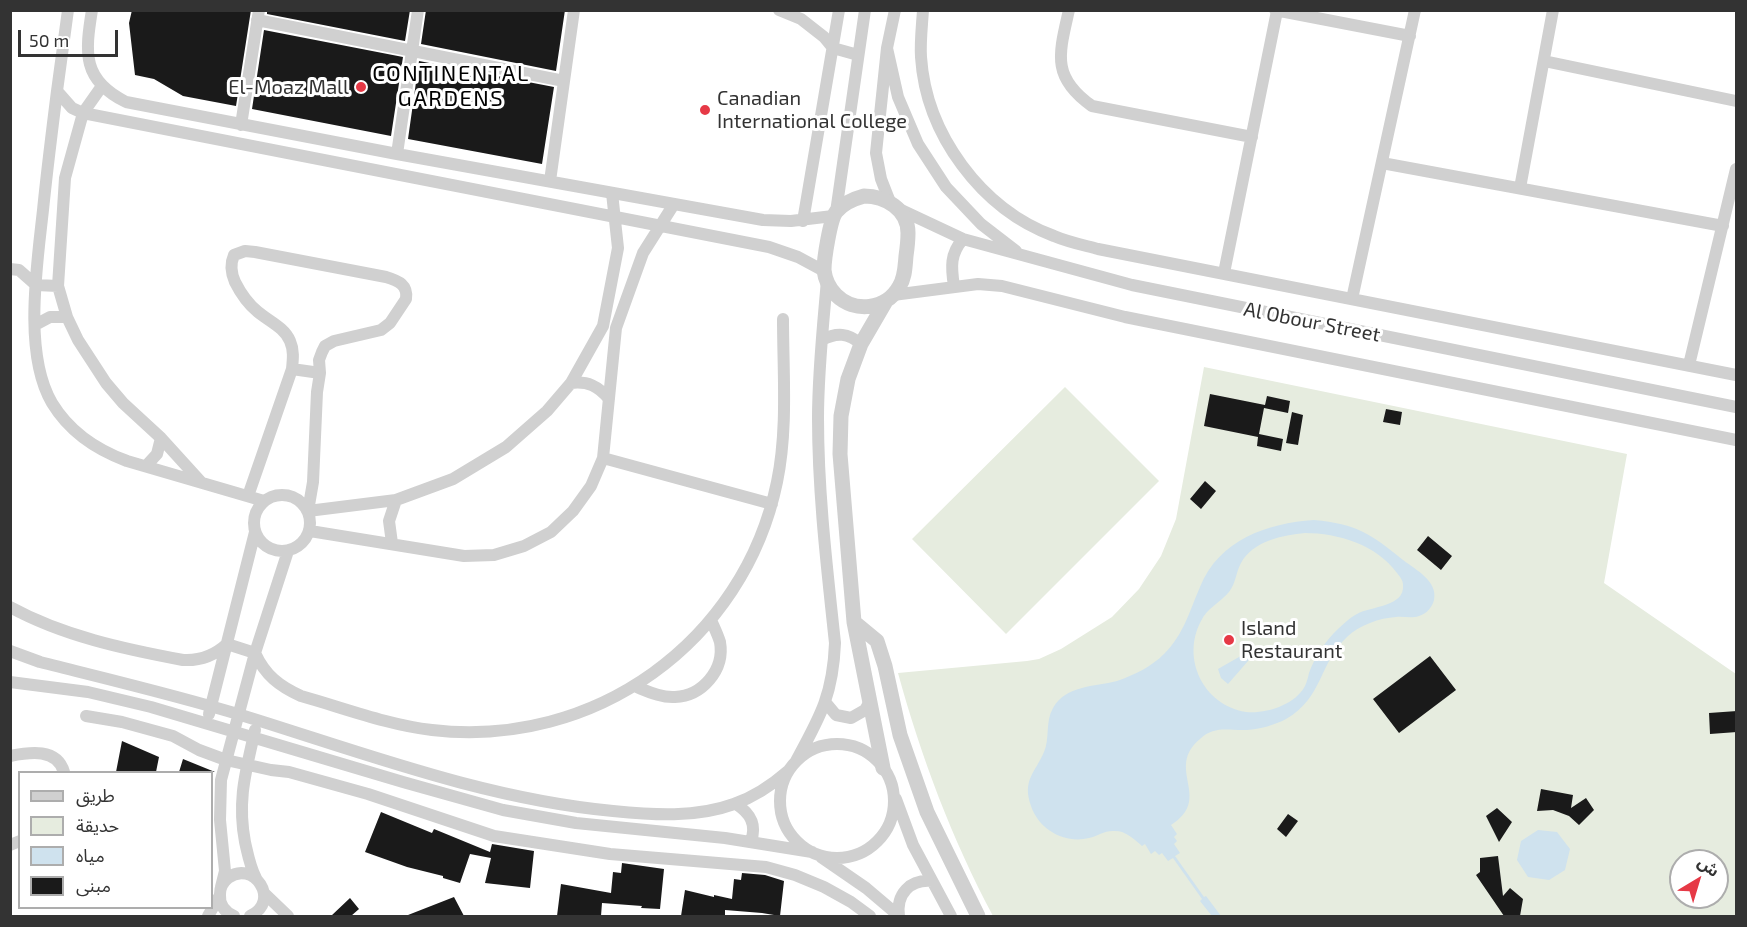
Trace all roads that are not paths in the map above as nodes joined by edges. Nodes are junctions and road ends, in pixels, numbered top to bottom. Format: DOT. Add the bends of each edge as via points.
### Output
graph roads {
  1 [pos="68,10"];
  2 [pos="92,10"];
  3 [pos="418,10"];
  4 [pos="574,10"];
  5 [pos="779,10"];
  6 [pos="839,10"];
  7 [pos="865,10"];
  8 [pos="895,10"];
  9 [pos="923,10"];
  10 [pos="1069,10"];
  11 [pos="1415,10"];
  12 [pos="1553,10"];
  13 [pos="1276,11"];
  14 [pos="258,15"];
  15 [pos="1410,36"];
  16 [pos="833,48"];
  17 [pos="887,48"];
  18 [pos="412,51"];
  19 [pos="858,55"];
  20 [pos="1544,61"];
  21 [pos="564,81"];
  22 [pos="102,86"];
  23 [pos="57,91"];
  24 [pos="1737,101"];
  25 [pos="83,113"];
  26 [pos="241,125"];
  27 [pos="1251,137"];
  28 [pos="397,154"];
  29 [pos="1382,163"];
  30 [pos="1737,169"];
  31 [pos="550,181"];
  32 [pos="1520,188"];
  33 [pos="612,193"];
  34 [pos="44,201"];
  35 [pos="62,203"];
  36 [pos="674,204"];
  37 [pos="893,205"];
  38 [pos="835,214"];
  39 [pos="615,217"];
  40 [pos="803,221"];
  41 [pos="661,226"];
  42 [pos="1723,226"];
  43 [pos="963,238"];
  44 [pos="1022,255"];
  45 [pos="37,260"];
  46 [pos="58,261"];
  47 [pos="15,270"];
  48 [pos="1224,273"];
  49 [pos="826,276"];
  50 [pos="36,285"];
  51 [pos="58,286"];
  52 [pos="954,286"];
  53 [pos="889,298"];
  54 [pos="1352,299"];
  55 [pos="67,317"];
  56 [pos="783,319"];
  57 [pos="35,325"];
  58 [pos="603,326"];
  59 [pos="616,328"];
  60 [pos="822,340"];
  61 [pos="861,344"];
  62 [pos="1689,365"];
  63 [pos="291,369"];
  64 [pos="320,373"];
  65 [pos="1737,375"];
  66 [pos="571,383"];
  67 [pos="609,399"];
  68 [pos="1737,407"];
  69 [pos="161,438"];
  70 [pos="1737,440"];
  71 [pos="603,458"];
  72 [pos="146,466"];
  73 [pos="202,483"];
  74 [pos="248,496"];
  75 [pos="396,500"];
  76 [pos="264,501"];
  77 [pos="772,504"];
  78 [pos="308,511"];
  79 [pos="310,531"];
  80 [pos="255,532"];
  81 [pos="392,543"];
  82 [pos="288,551"];
  83 [pos="10,607"];
  84 [pos="711,620"];
  85 [pos="854,622"];
  86 [pos="227,644"];
  87 [pos="10,651"];
  88 [pos="255,653"];
  89 [pos="10,682"];
  90 [pos="634,686"];
  91 [pos="826,703"];
  92 [pos="869,703"];
  93 [pos="211,707"];
  94 [pos="237,714"];
  95 [pos="86,716"];
  96 [pos="257,720"];
  97 [pos="207,722"];
  98 [pos="233,730"];
  99 [pos="254,736"];
  100 [pos="10,756"];
  101 [pos="226,760"];
  102 [pos="246,766"];
  103 [pos="792,766"];
  104 [pos="883,768"];
  105 [pos="64,771"];
  106 [pos="893,792"];
  107 [pos="736,804"];
  108 [pos="216,820"];
  109 [pos="751,841"];
  110 [pos="815,853"];
  111 [pos="256,878"];
  112 [pos="932,881"];
  113 [pos="220,892"];
  114 [pos="264,893"];
  115 [pos="213,906"];
  116 [pos="234,916"];
  117 [pos="250,916"];
  118 [pos="288,916"];
  119 [pos="870,916"];
  120 [pos="899,916"];
  121 [pos="951,916"];
  122 [pos="978,916"];
  1 -- 23 [label="street"];
  2 -- 22 [label="street" via="88,58"];
  3 -- 18 [label="street"];
  4 -- 21 [label="street"];
  5 -- 16 [label="street" via="801,19"];
  6 -- 16 [label="street"];
  7 -- 19 [label="street"];
  8 -- 17 [label="street"];
  9 -- 48 [label="street" via="921,57 930,103 948,146 976,183 1011,214 1053,236 1098,249"];
  10 -- 27 [label="street" via="1060,58 1065,78 1076,94 1092,106"];
  11 -- 15 [label="street"];
  12 -- 20 [label="street"];
  13 -- 15 [label="street"];
  13 -- 27 [label="street"];
  14 -- 18 [label="street"];
  14 -- 26 [label="street"];
  15 -- 29 [label="street"];
  16 -- 19 [label="street"];
  16 -- 40 [label="street"];
  17 -- 37 [label="street" via="876,153 881,179"];
  17 -- 44 [label="street" via="898,98 918,144 946,187 981,224"];
  18 -- 21 [label="street"];
  18 -- 28 [label="street"];
  19 -- 38 [label="street"];
  20 -- 24 [label="street"];
  20 -- 32 [label="street"];
  21 -- 31 [label="street"];
  22 -- 25 [label="street"];
  22 -- 26 [label="street" via="126,102"];
  23 -- 25 [label="street" via="72,108"];
  23 -- 34 [label="street"];
  25 -- 35 [label="street"];
  25 -- 39 [label="street"];
  26 -- 28 [label="street"];
  27 -- 48 [label="street"];
  28 -- 31 [label="street"];
  29 -- 32 [label="street"];
  29 -- 54 [label="street"];
  30 -- 42 [label="street"];
  31 -- 33 [label="street"];
  32 -- 42 [label="street"];
  33 -- 36 [label="street"];
  33 -- 39 [label="street"];
  34 -- 35 [label="street"];
  34 -- 45 [label="street"];
  35 -- 46 [label="street"];
  36 -- 40 [label="street" via="763,220"];
  36 -- 41 [label="street"];
  37 -- 38 [label="street" via="864,196 847,202"];
  37 -- 43 [label="street, Al Obour Street"];
  37 -- 53 [label="street" via="902,215 908,232 902,280"];
  38 -- 40 [label="street"];
  38 -- 49 [label="street"];
  39 -- 41 [label="street"];
  39 -- 58 [label="street" via="616,263"];
  41 -- 49 [label="street" via="784,251"];
  41 -- 59 [label="street" via="643,253"];
  42 -- 62 [label="street"];
  43 -- 44 [label="street, Al Obour Street"];
  43 -- 52 [label="street" via="951,258"];
  44 -- 68 [label="street, Al Obour Street" via="1132,285"];
  45 -- 46 [label="street"];
  45 -- 47 [label="street"];
  45 -- 50 [label="street"];
  46 -- 51 [label="street"];
  47 -- 50 [label="street"];
  48 -- 54 [label="street"];
  49 -- 53 [label="street" via="836,295 851,305 869,307"];
  49 -- 60 [label="street"];
  50 -- 51 [label="street"];
  50 -- 57 [label="street"];
  51 -- 55 [label="street"];
  52 -- 53 [label="street, Al Obour Street"];
  52 -- 70 [label="street, Al Obour Street" via="1002,286 1125,317"];
  53 -- 61 [label="street"];
  54 -- 62 [label="street"];
  55 -- 57 [label="street" via="50,317"];
  55 -- 69 [label="street" via="106,383"];
  56 -- 77 [label="street" via="783,433"];
  57 -- 72 [label="street" via="38,364 52,403 91,444"];
  58 -- 59 [label="street"];
  58 -- 66 [label="street"];
  59 -- 67 [label="street"];
  60 -- 61 [label="street" via="843,334"];
  60 -- 91 [label="street" via="819,457 835,643"];
  61 -- 85 [label="street" via="848,379 841,416 840,454"];
  62 -- 65 [label="street"];
  63 -- 64 [label="street"];
  63 -- 64 [label="street" via="290,340 248,302 233,278 231,261 239,252 386,278 405,287 406,299 381,330 326,346 319,360"];
  63 -- 74 [label="street"];
  64 -- 78 [label="street"];
  66 -- 67 [label="street" via="592,384"];
  66 -- 75 [label="street" via="530,428 489,459 453,479"];
  67 -- 71 [label="street"];
  69 -- 72 [label="street" via="157,454"];
  69 -- 73 [label="street"];
  71 -- 77 [label="street"];
  71 -- 81 [label="street" via="591,486 573,511 550,532 524,546 494,555 464,556"];
  72 -- 73 [label="street"];
  73 -- 74 [label="street"];
  74 -- 76 [label="street"];
  75 -- 78 [label="street"];
  75 -- 81 [label="street" via="389,521"];
  76 -- 78 [label="street" via="288,496"];
  76 -- 80 [label="street" via="256,512"];
  77 -- 84 [label="street" via="746,567"];
  78 -- 79 [label="street"];
  79 -- 81 [label="street"];
  79 -- 82 [label="street" via="302,543"];
  80 -- 82 [label="street" via="272,550"];
  80 -- 86 [label="street"];
  82 -- 88 [label="street"];
  83 -- 86 [label="street" via="67,633 183,660 212,656"];
  84 -- 90 [label="street" via="671,660"];
  84 -- 90 [label="street" via="720,641 720,655 710,680 700,689 674,698"];
  85 -- 92 [label="street"];
  85 -- 122 [label="street" via="877,641 900,735 927,812"];
  86 -- 88 [label="street"];
  86 -- 93 [label="street"];
  87 -- 93 [label="street"];
  88 -- 90 [label="street" via="270,677 301,696 433,730 528,727 596,706"];
  88 -- 94 [label="street"];
  89 -- 97 [label="street" via="88,692"];
  91 -- 92 [label="street" via="836,715 852,718"];
  91 -- 103 [label="street"];
  92 -- 104 [label="street"];
  93 -- 94 [label="street"];
  93 -- 97 [label="street"];
  94 -- 96 [label="street"];
  94 -- 98 [label="street"];
  95 -- 101 [label="street" via="173,736"];
  96 -- 99 [label="street"];
  96 -- 107 [label="street" via="457,783 541,802 669,814"];
  97 -- 98 [label="street"];
  98 -- 99 [label="street"];
  98 -- 101 [label="street"];
  99 -- 102 [label="street"];
  99 -- 109 [label="street" via="503,810 576,823"];
  100 -- 105 [label="street" via="50,755"];
  101 -- 102 [label="street"];
  101 -- 108 [label="street"];
  102 -- 111 [label="street" via="241,820"];
  102 -- 119 [label="street" via="289,772 368,794 494,836 610,854 766,867 824,887"];
  103 -- 104 [label="street" via="807,752 841,745 861,750"];
  103 -- 107 [label="street" via="771,786"];
  103 -- 110 [label="street" via="781,794 782,817 799,843"];
  104 -- 106 [label="street"];
  106 -- 110 [label="street" via="894,805 886,830 868,849 843,858"];
  106 -- 112 [label="street"];
  107 -- 109 [label="street" via="752,820"];
  108 -- 113 [label="street" via="225,871"];
  109 -- 110 [label="street"];
  110 -- 120 [label="street"];
  111 -- 113 [label="street" via="240,873 226,880"];
  111 -- 114 [label="street"];
  112 -- 120 [label="street" via="916,882 903,893"];
  112 -- 121 [label="street"];
  113 -- 115 [label="street"];
  113 -- 116 [label="street" via="225,911"];
  114 -- 117 [label="street" via="262,906"];
  114 -- 118 [label="street"];
}
